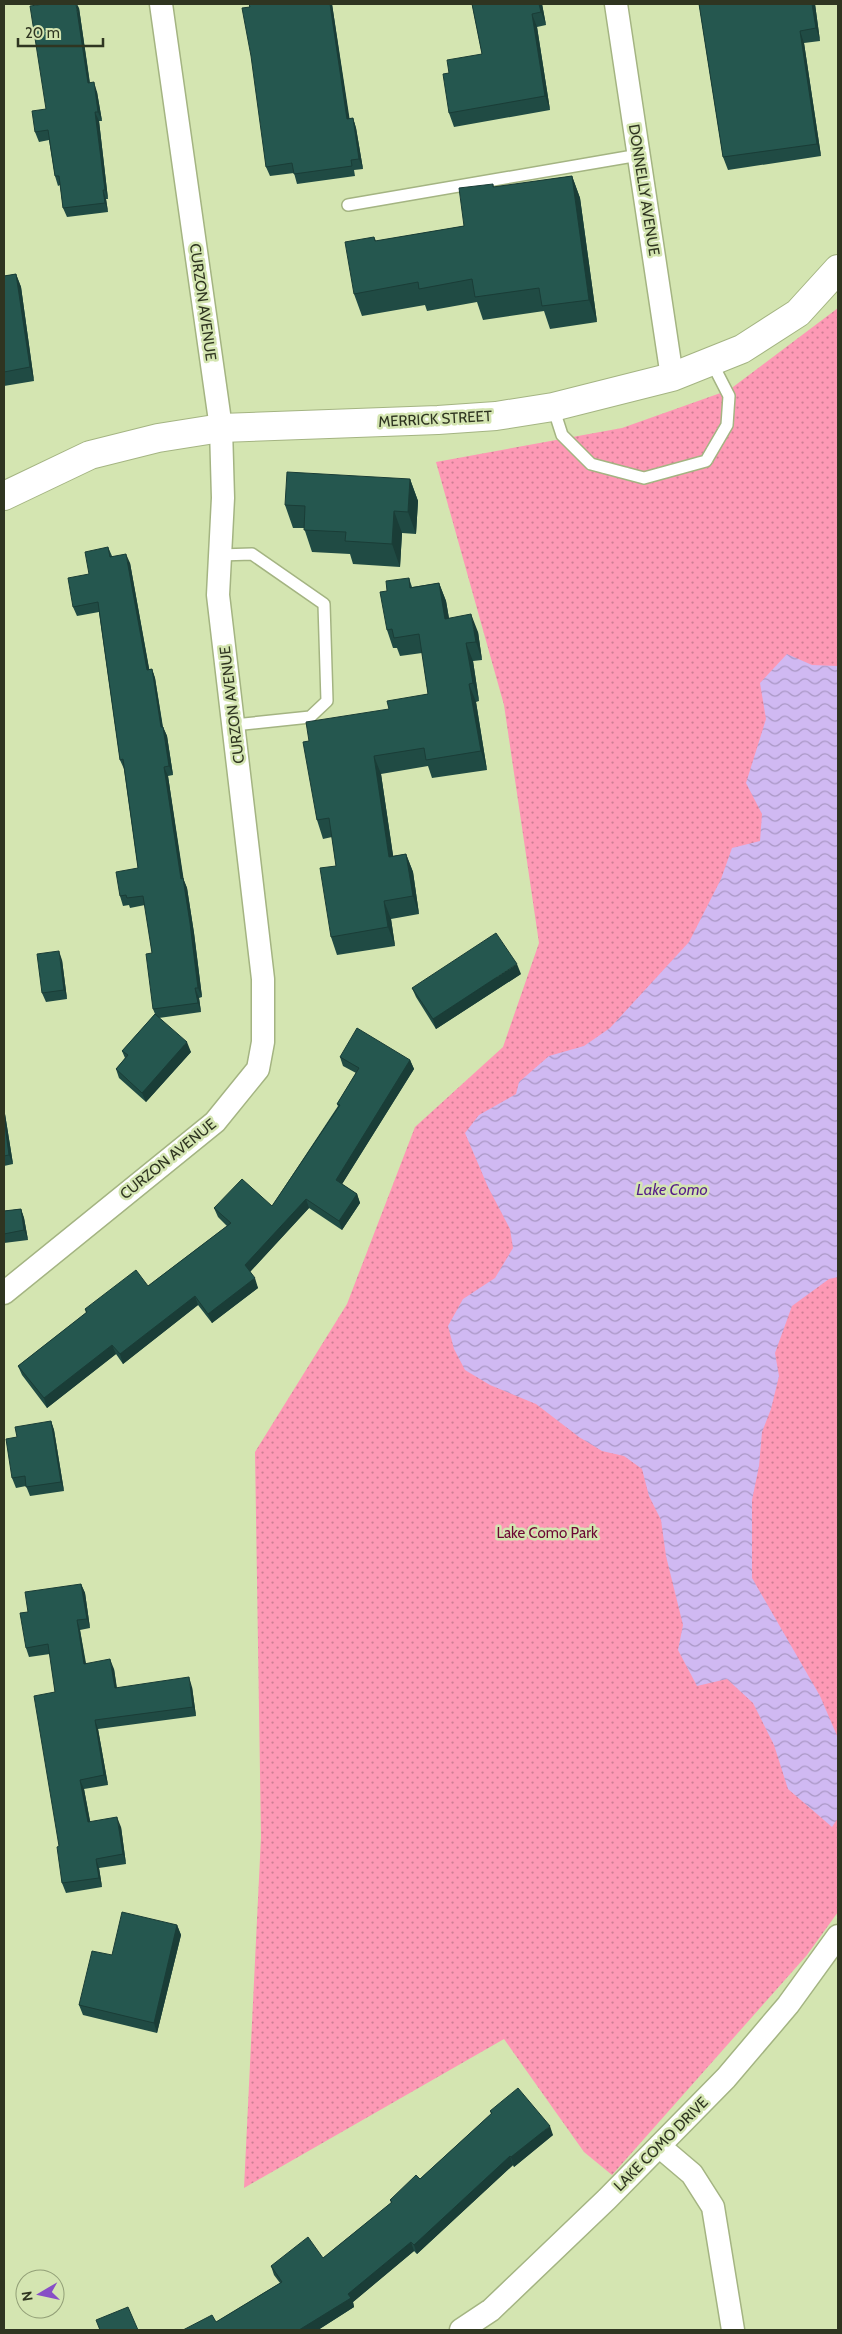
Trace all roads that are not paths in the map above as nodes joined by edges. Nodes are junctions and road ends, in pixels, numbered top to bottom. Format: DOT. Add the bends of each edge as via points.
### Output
graph roads {
  1 [pos="161,4"];
  2 [pos="616,4"];
  3 [pos="639,156"];
  4 [pos="348,206"];
  5 [pos="838,269"];
  6 [pos="712,361"];
  7 [pos="672,377"];
  8 [pos="553,406"];
  9 [pos="221,428"];
  10 [pos="4,496"];
  11 [pos="220,554"];
  12 [pos="234,725"];
  13 [pos="4,1293"];
  14 [pos="838,1936"];
  15 [pos="659,2146"];
  16 [pos="492,2320"];
  17 [pos="461,2330"];
  18 [pos="733,2330"];
  1 -- 9 [label="street, CURZON AVENUE"];
  2 -- 3 [label="street, DONNELLY AVENUE"];
  3 -- 4 [label="lane"];
  3 -- 7 [label="street, DONNELLY AVENUE"];
  5 -- 6 [label="street, MERRICK STREET" via="798,313 742,350"];
  6 -- 7 [label="street, MERRICK STREET"];
  6 -- 8 [label="lane" via="728,396 727,425 706,461 644,478 591,464 562,435"];
  7 -- 8 [label="street, MERRICK STREET"];
  8 -- 9 [label="street, MERRICK STREET" via="496,416 438,420"];
  9 -- 10 [label="street, MERRICK STREET" via="158,438 90,456"];
  9 -- 11 [label="street, CURZON AVENUE" via="223,498"];
  11 -- 12 [label="street, CURZON AVENUE" via="218,595"];
  11 -- 12 [label="lane" via="252,554 324,604 327,700 310,717"];
  12 -- 13 [label="street, CURZON AVENUE" via="263,979 263,1042 258,1070 215,1122"];
  14 -- 15 [label="street, LAKE COMO DRIVE" via="788,2005 726,2078"];
  15 -- 16 [label="street, LAKE COMO DRIVE"];
  15 -- 18 [label="street" via="692,2174 713,2207"];
  16 -- 17 [label="street, LAKE COMO DRIVE"];
}
